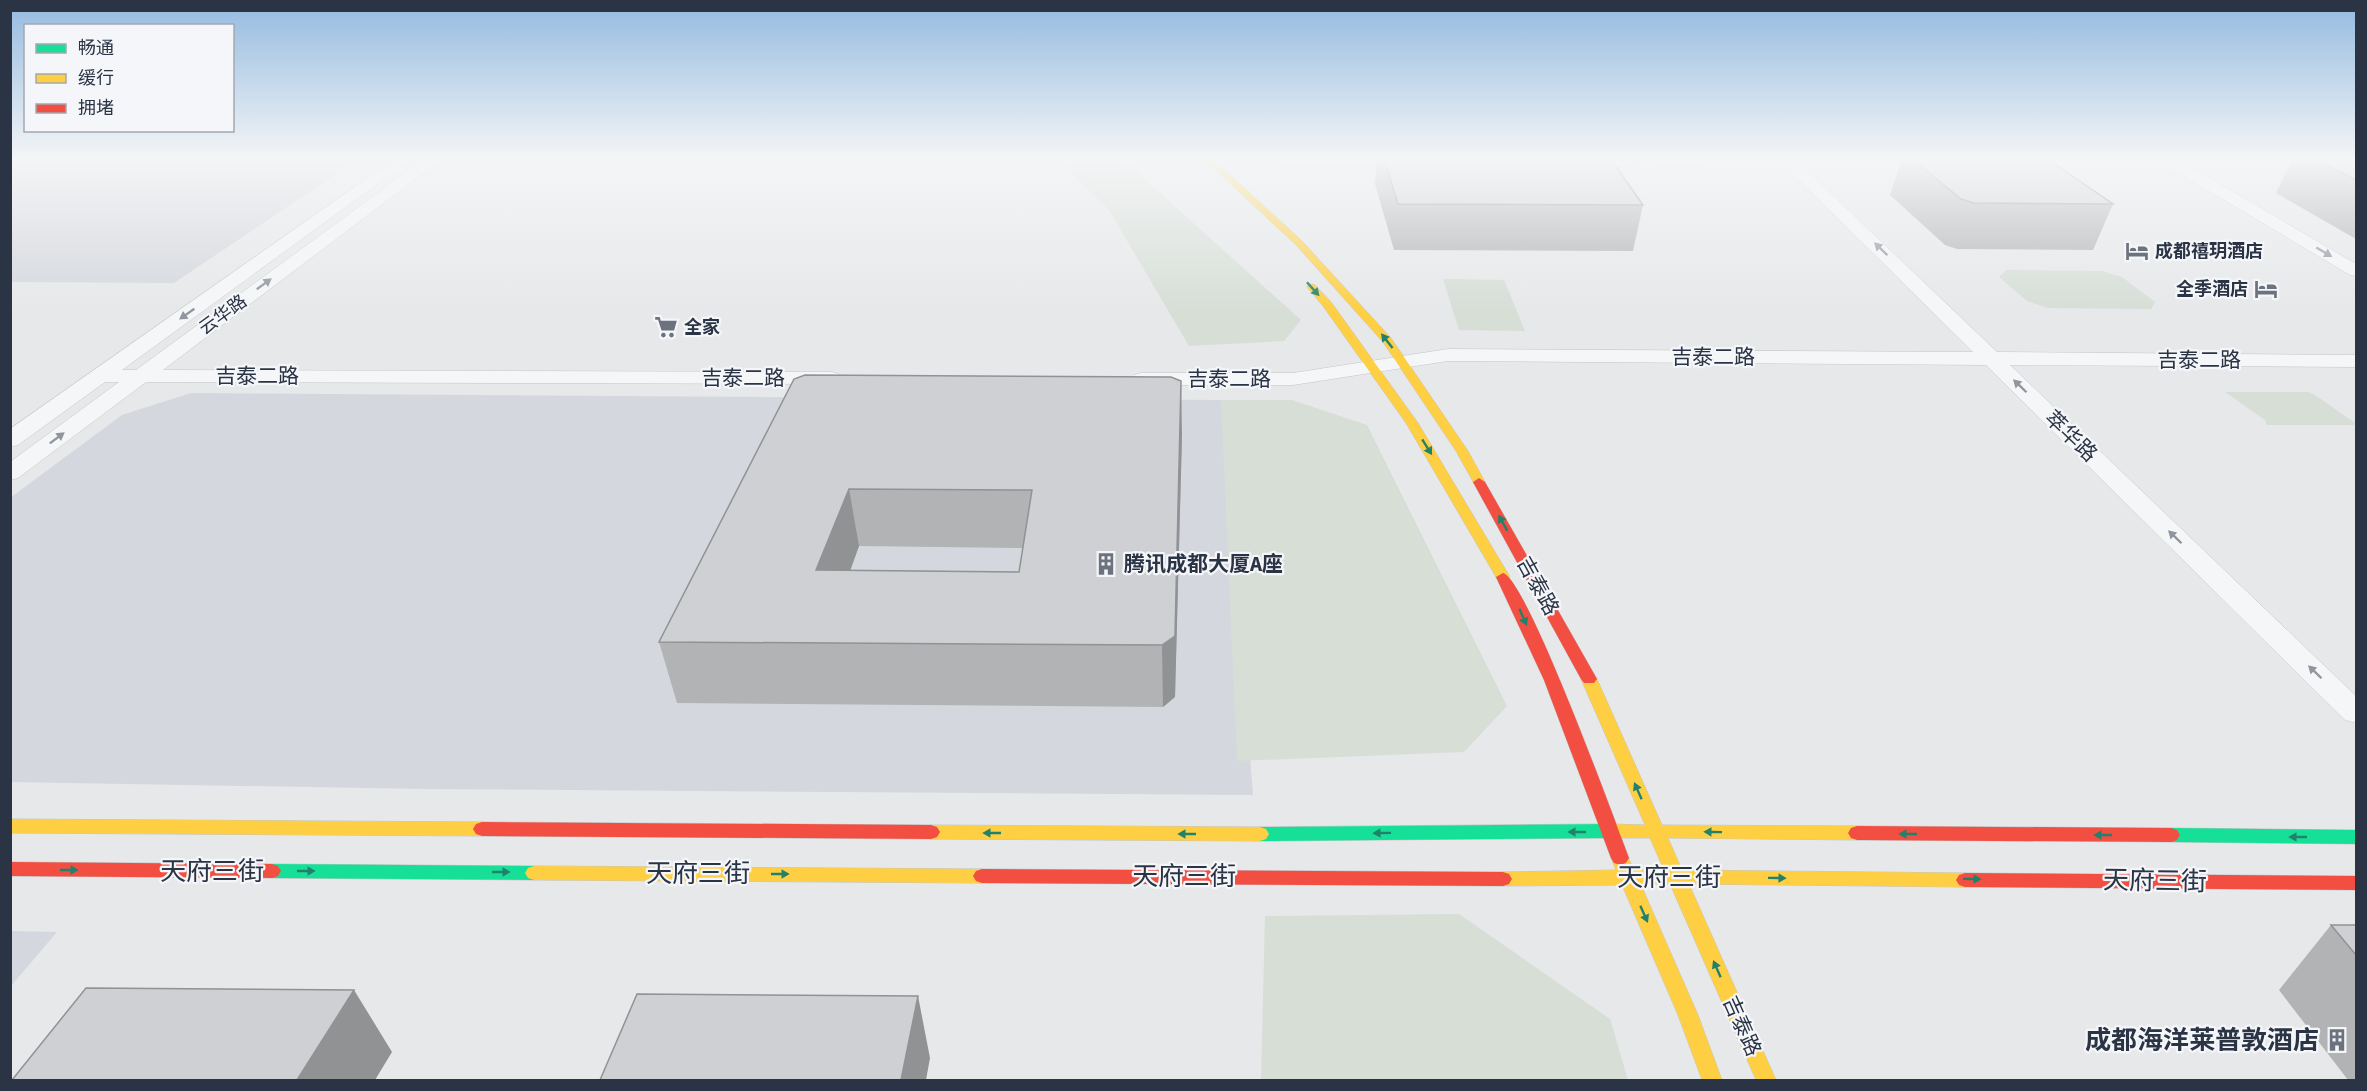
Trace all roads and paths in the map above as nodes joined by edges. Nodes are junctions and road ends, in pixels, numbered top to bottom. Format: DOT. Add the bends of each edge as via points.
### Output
graph roads {
  1 [pos="335,209"];
  2 [pos="367,209"];
  3 [pos="1262,209"];
  4 [pos="1837,209"];
  5 [pos="2250,209"];
  6 [pos="2356,271"];
  7 [pos="1303,277"];
  8 [pos="1992,359"];
  9 [pos="2356,361"];
  10 [pos="1402,363"];
  11 [pos="1371,368"];
  12 [pos="100,376"];
  13 [pos="140,376"];
  14 [pos="851,378"];
  15 [pos="1124,379"];
  16 [pos="10,440"];
  17 [pos="10,473"];
  18 [pos="2356,713"];
  19 [pos="10,826"];
  20 [pos="1656,831"];
  21 [pos="1610,832"];
  22 [pos="2356,837"];
  23 [pos="10,869"];
  24 [pos="1627,876"];
  25 [pos="1676,877"];
  26 [pos="2356,883"];
  27 [pos="1712,1080"];
  28 [pos="1766,1080"];
  1 -- 12 [label="street, 云华路, one-way"];
  13 -- 2 [label="street, 云华路, one-way"];
  10 -- 3 [label="street, 吉泰路, one-way" via="1387,340 1299,243"];
  8 -- 4 [label="street, 萃华路, one-way"];
  5 -- 6 [label="street, one-way"];
  7 -- 11 [label="street, 吉泰路, one-way" via="1327,304"];
  8 -- 9 [label="street, 吉泰二路"];
  8 -- 10 [label="street, 吉泰二路" via="1448,355"];
  18 -- 8 [label="street, 萃华路, one-way"];
  10 -- 11 [label="street, 吉泰二路"];
  20 -- 10 [label="street, 吉泰路, one-way" via="1585,669 1462,451"];
  11 -- 15 [label="street, 吉泰二路" via="1293,379"];
  11 -- 21 [label="street, 吉泰路, one-way" via="1418,432 1516,601"];
  12 -- 13 [label="street, 吉泰二路"];
  12 -- 16 [label="street, 云华路"];
  13 -- 14 [label="street, 吉泰二路"];
  17 -- 13 [label="street, 云华路, one-way"];
  21 -- 19 [label="street, 天府三街, one-way" via="1210,834"];
  20 -- 21 [label="street, 天府三街"];
  22 -- 20 [label="street, 天府三街, one-way"];
  20 -- 25 [label="street, 吉泰路"];
  21 -- 24 [label="street, 吉泰路"];
  23 -- 24 [label="street, 天府三街, one-way" via="1499,879"];
  24 -- 25 [label="street, 天府三街"];
  24 -- 27 [label="street, 吉泰路, one-way"];
  25 -- 26 [label="street, 天府三街, one-way"];
  28 -- 25 [label="street, 吉泰路, one-way"];
}
